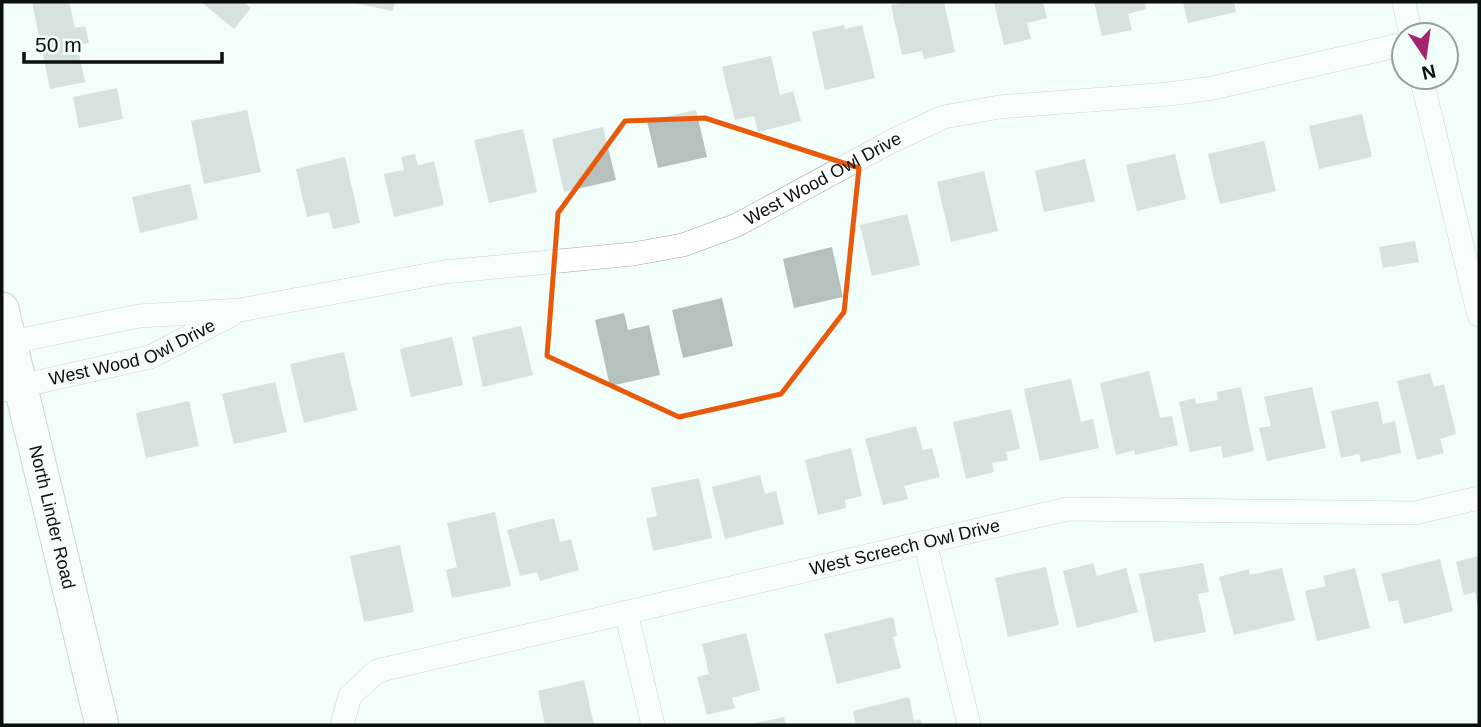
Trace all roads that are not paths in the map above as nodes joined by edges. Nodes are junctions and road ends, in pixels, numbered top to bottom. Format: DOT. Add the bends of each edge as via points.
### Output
graph roads {
  1 [pos="1404,2"];
  2 [pos="1408,21"];
  3 [pos="1390,47"];
  4 [pos="1424,91"];
  5 [pos="240,310"];
  6 [pos="1479,315"];
  7 [pos="5,326"];
  8 [pos="11,388"];
  9 [pos="1479,498"];
  10 [pos="925,542"];
  11 [pos="626,612"];
  12 [pos="102,725"];
  13 [pos="342,725"];
  14 [pos="653,725"];
  15 [pos="969,725"];
  1 -- 2 [label="street"];
  3 -- 5 [label="street, West Wood Owl Drive" via="1213,88 999,107 944,117 737,225 683,245 444,272"];
  4 -- 6 [label="street"];
  5 -- 7 [label="street, West Wood Owl Drive"];
  5 -- 8 [label="street, West Wood Owl Drive" via="150,358"];
  7 -- 8 [label="main road, North Linder Road"];
  8 -- 12 [label="main road, North Linder Road"];
  9 -- 10 [label="street, West Screech Owl Drive" via="1415,513 1068,509"];
  10 -- 11 [label="street, West Screech Owl Drive"];
  10 -- 15 [label="street"];
  11 -- 13 [label="street, West Screech Owl Drive" via="377,671 350,696"];
  11 -- 14 [label="street"];
}
